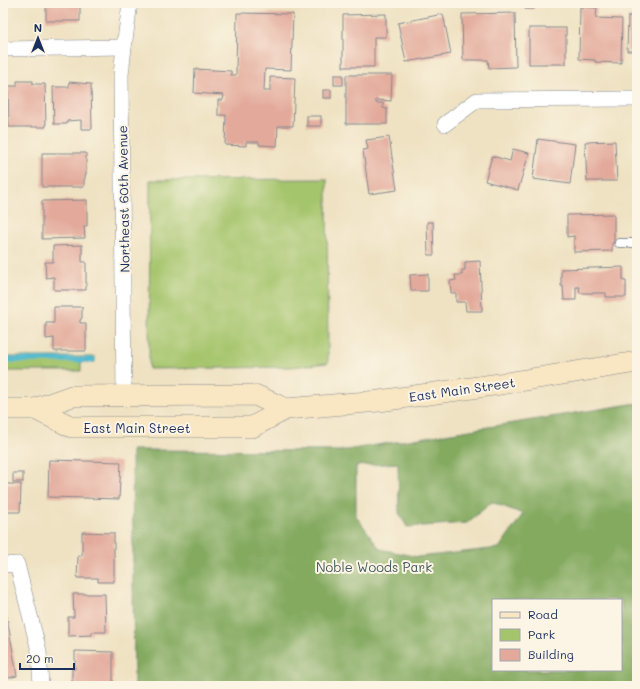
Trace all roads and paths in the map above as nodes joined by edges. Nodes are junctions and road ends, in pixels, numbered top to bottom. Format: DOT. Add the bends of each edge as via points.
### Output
graph roads {
  1 [pos="130,3"];
  2 [pos="124,47"];
  3 [pos="3,49"];
  4 [pos="637,99"];
  5 [pos="445,124"];
  6 [pos="619,243"];
  7 [pos="637,243"];
  8 [pos="637,362"];
  9 [pos="124,396"];
  10 [pos="3,409"];
  11 [pos="35,409"];
  12 [pos="286,409"];
  13 [pos="10,565"];
  14 [pos="41,686"];
  1 -- 2 [label="street, Northeast 60th Avenue"];
  2 -- 3 [label="street"];
  2 -- 9 [label="street, Northeast 60th Avenue" via="121,82"];
  4 -- 5 [label="street" via="477,100"];
  6 -- 7 [label="lane"];
  8 -- 12 [label="main road, East Main Street" via="379,401"];
  9 -- 11 [label="main road, East Main Street" via="72,396"];
  9 -- 12 [label="main road, East Main Street" via="255,395"];
  10 -- 11 [label="main road, East Main Street"];
  11 -- 12 [label="main road, East Main Street" via="72,427 252,427"];
  13 -- 14 [label="street" via="39,652"];
}
